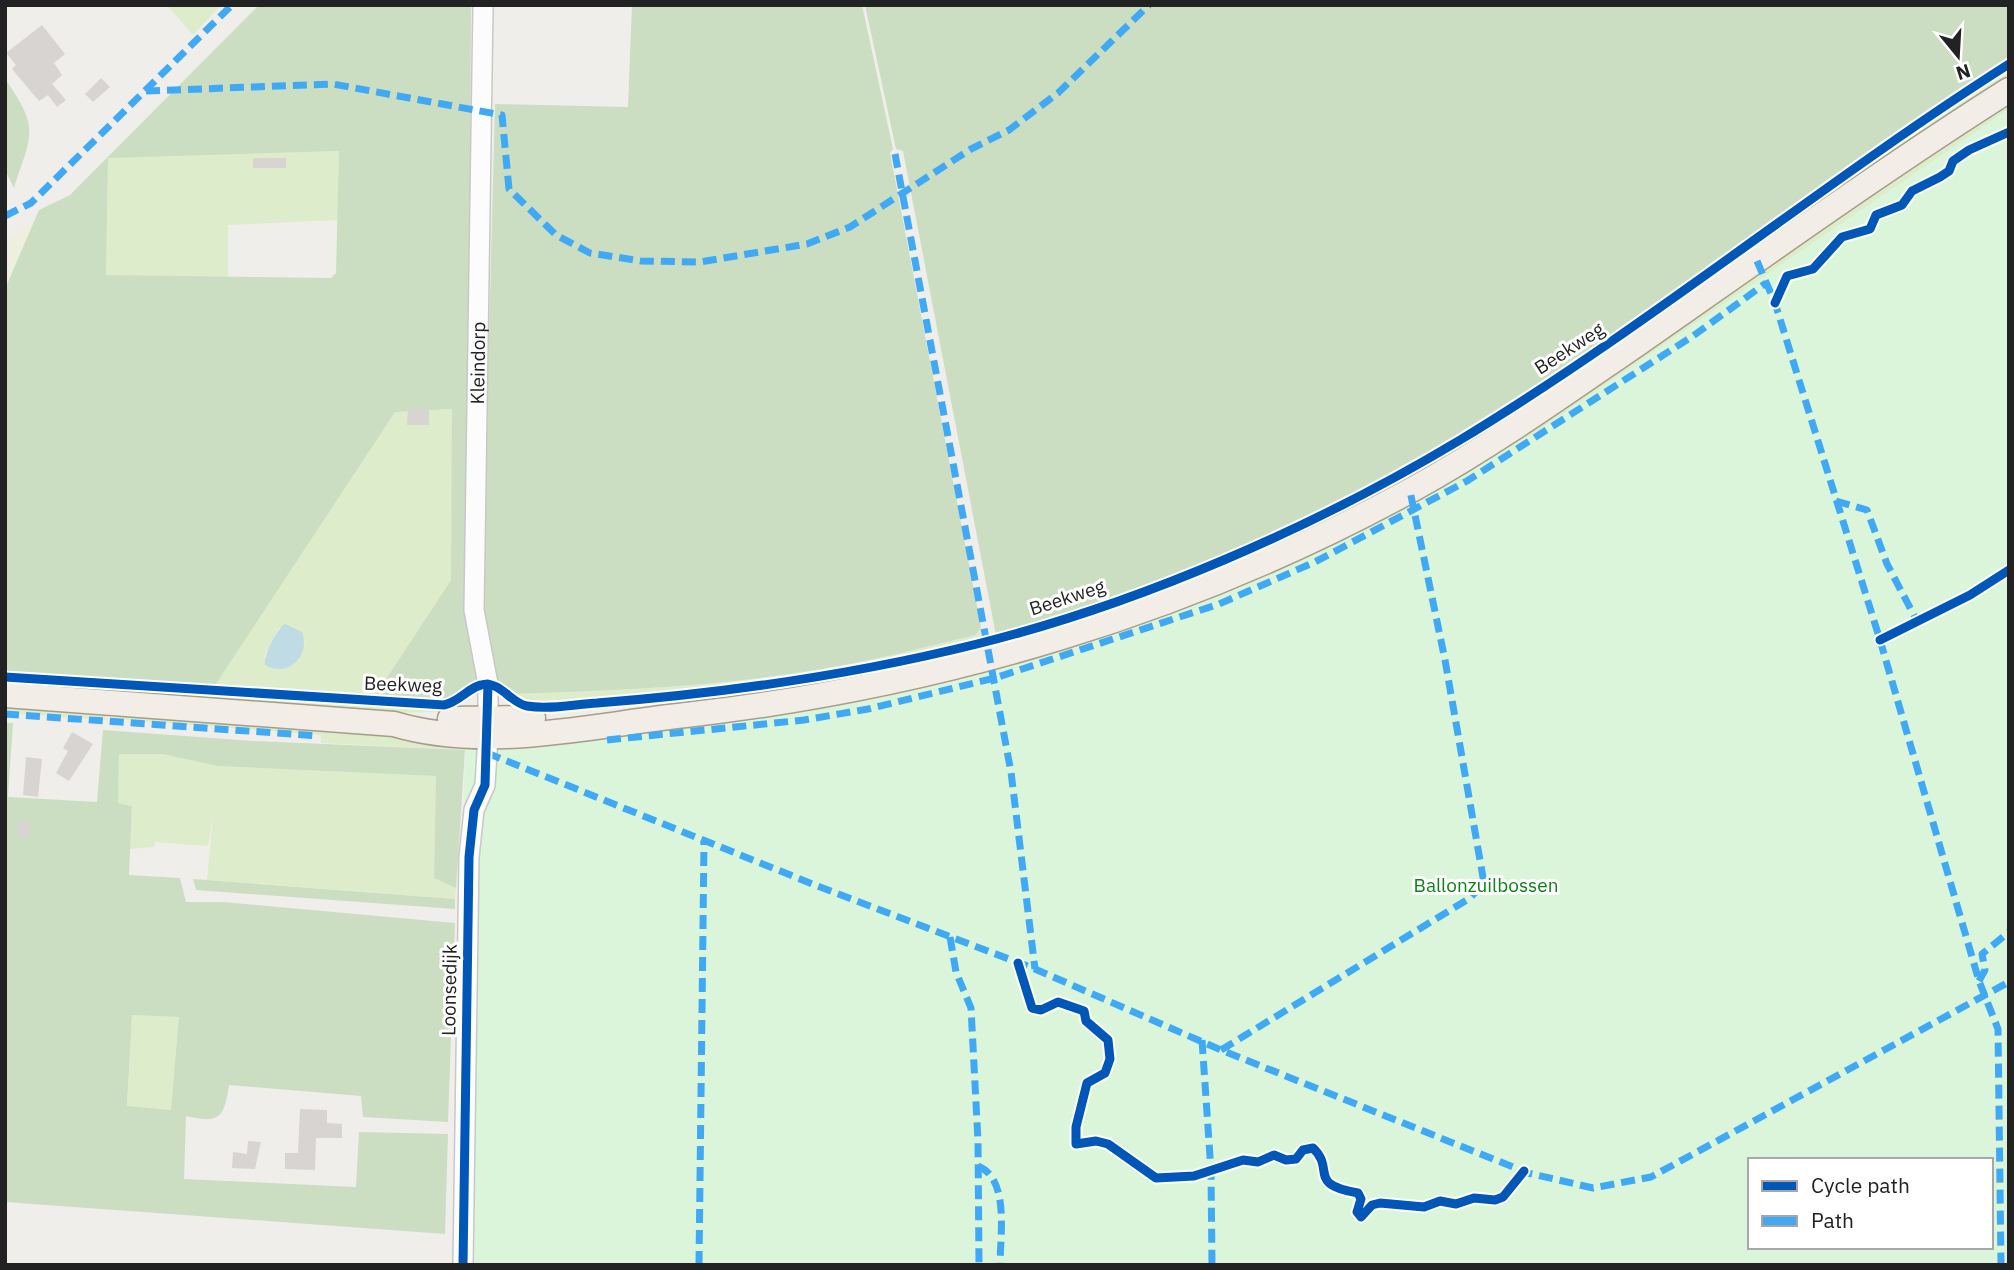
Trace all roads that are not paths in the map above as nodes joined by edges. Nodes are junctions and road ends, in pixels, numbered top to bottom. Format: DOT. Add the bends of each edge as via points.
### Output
graph roads {
  1 [pos="483,5"];
  2 [pos="2009,90"];
  3 [pos="5,695"];
  4 [pos="488,727"];
  5 [pos="463,1265"];
  1 -- 4 [label="street, Kleindorp" via="474,610 488,684"];
  2 -- 4 [label="main road, Beekweg" via="1567,392 1419,486 1325,535 1184,596 1080,633 882,685 556,734"];
  3 -- 4 [label="main road, Beekweg" via="394,724 422,732"];
  4 -- 5 [label="street, Loonsedijk" via="485,785 474,810 469,857"];
}
